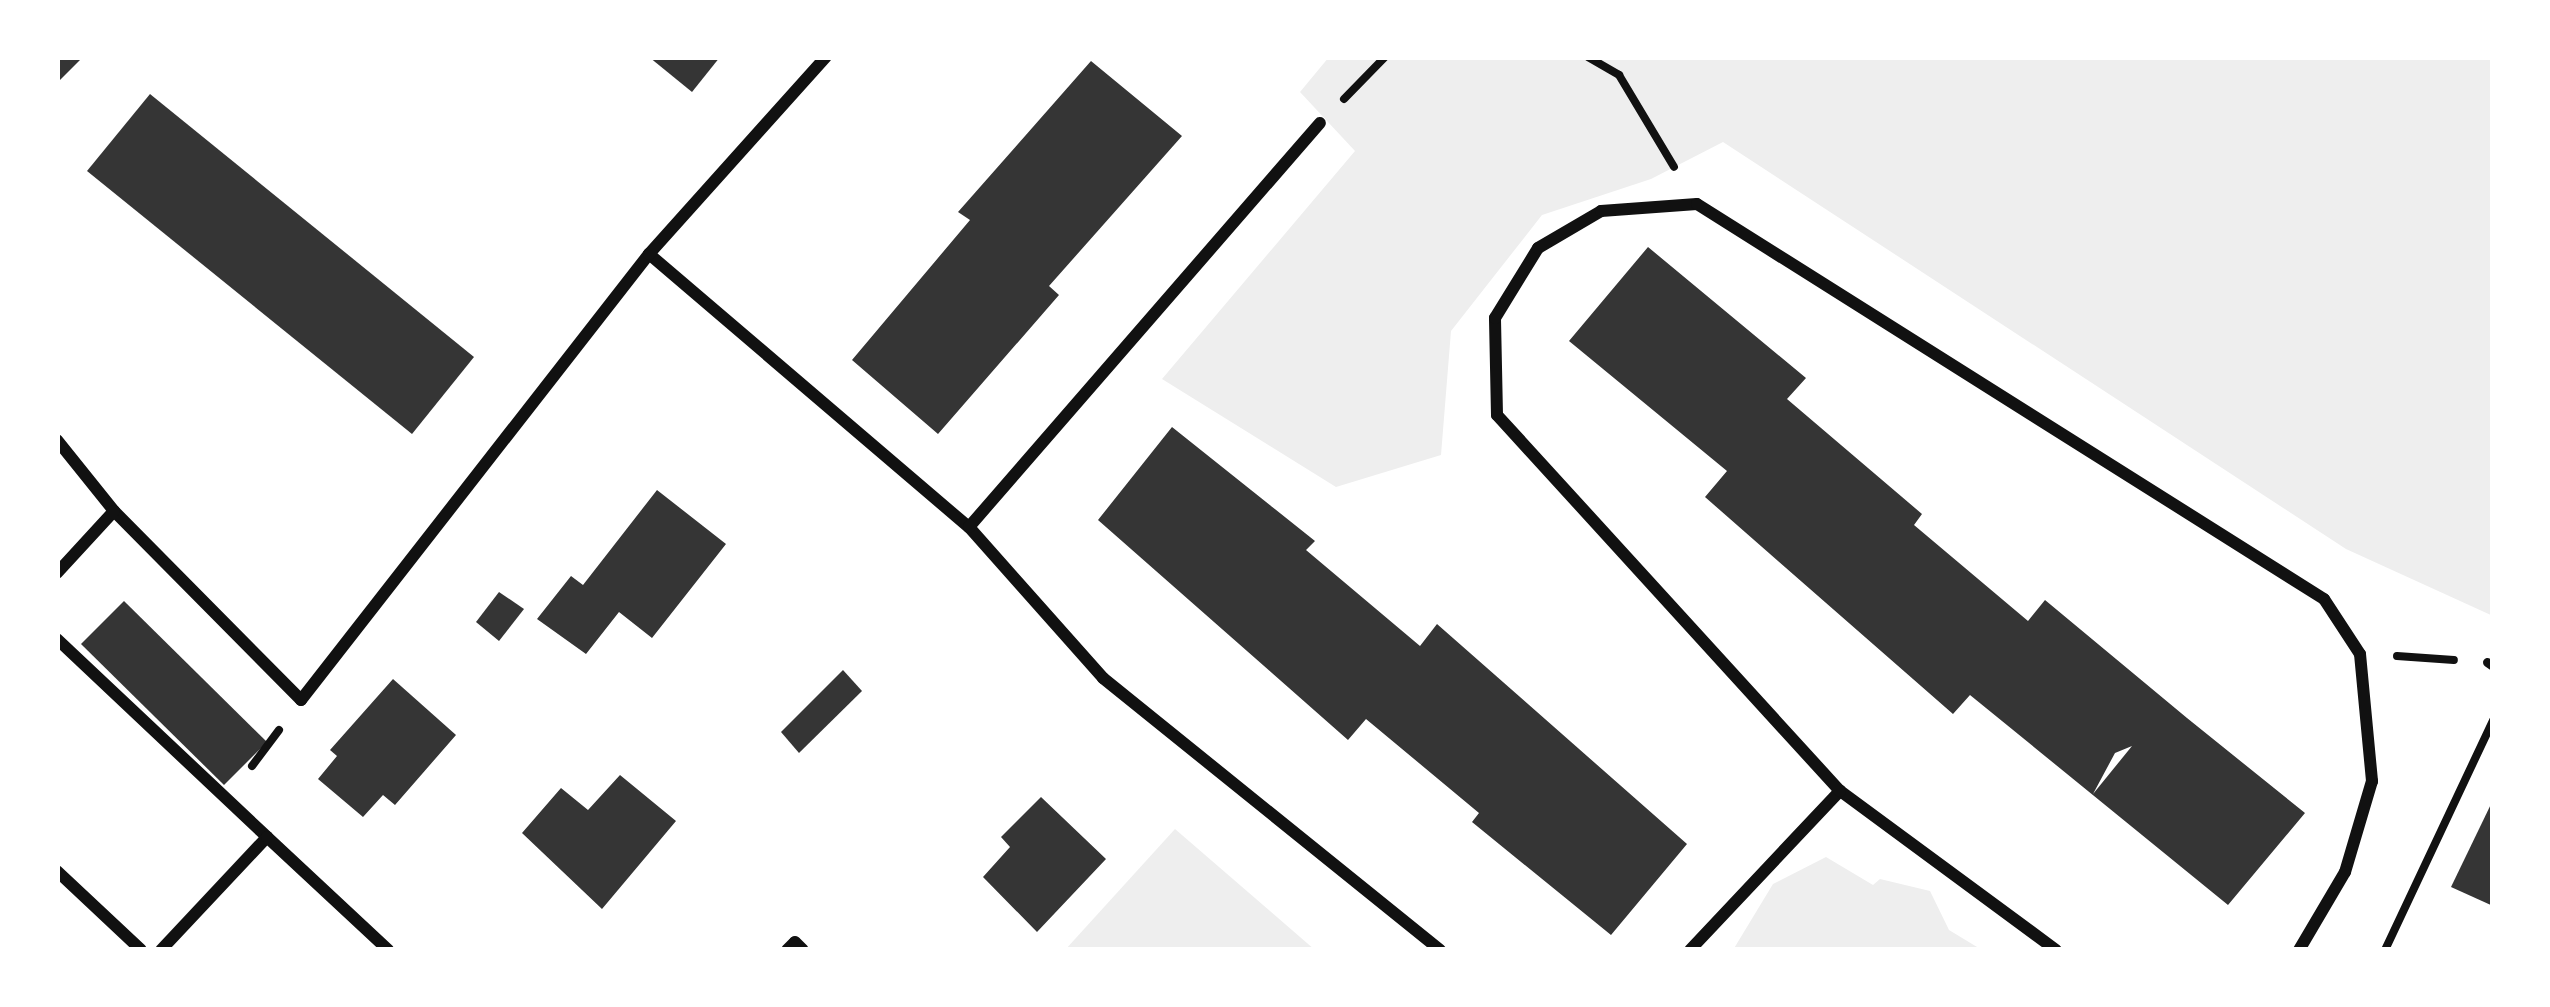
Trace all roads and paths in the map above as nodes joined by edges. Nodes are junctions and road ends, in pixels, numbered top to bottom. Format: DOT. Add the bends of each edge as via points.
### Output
graph roads {
  1 [pos="826,57"];
  2 [pos="1385,57"];
  3 [pos="1588,57"];
  4 [pos="1320,123"];
  5 [pos="1697,204"];
  6 [pos="649,254"];
  7 [pos="57,440"];
  8 [pos="115,511"];
  9 [pos="969,527"];
  10 [pos="57,573"];
  11 [pos="57,639"];
  12 [pos="2360,654"];
  13 [pos="2490,664"];
  14 [pos="302,700"];
  15 [pos="2493,720"];
  16 [pos="1840,791"];
  17 [pos="227,799"];
  18 [pos="267,837"];
  19 [pos="57,871"];
  20 [pos="381,948"];
  21 [pos="141,950"];
  22 [pos="161,950"];
  23 [pos="787,950"];
  24 [pos="803,950"];
  25 [pos="1440,950"];
  26 [pos="1690,950"];
  27 [pos="2056,950"];
  28 [pos="2299,950"];
  29 [pos="2385,950"];
  1 -- 6 [label="street"];
  2 -- 4 [label="path"];
  3 -- 5 [label="path" via="1619,75"];
  4 -- 9 [label="street"];
  5 -- 12 [label="street" via="2324,599"];
  5 -- 16 [label="street" via="1600,211 1538,248 1495,318 1497,415"];
  6 -- 9 [label="street"];
  6 -- 14 [label="street"];
  7 -- 8 [label="street"];
  8 -- 10 [label="street"];
  8 -- 14 [label="street"];
  9 -- 25 [label="street" via="1103,678"];
  11 -- 17 [label="street"];
  12 -- 13 [label="path"];
  12 -- 28 [label="street" via="2372,781 2344,872"];
  14 -- 17 [label="path"];
  15 -- 29 [label="path"];
  16 -- 26 [label="street"];
  16 -- 27 [label="street"];
  17 -- 18 [label="street"];
  18 -- 20 [label="street"];
  18 -- 22 [label="street"];
  19 -- 21 [label="street"];
  23 -- 24 [label="street" via="795,942"];
}
